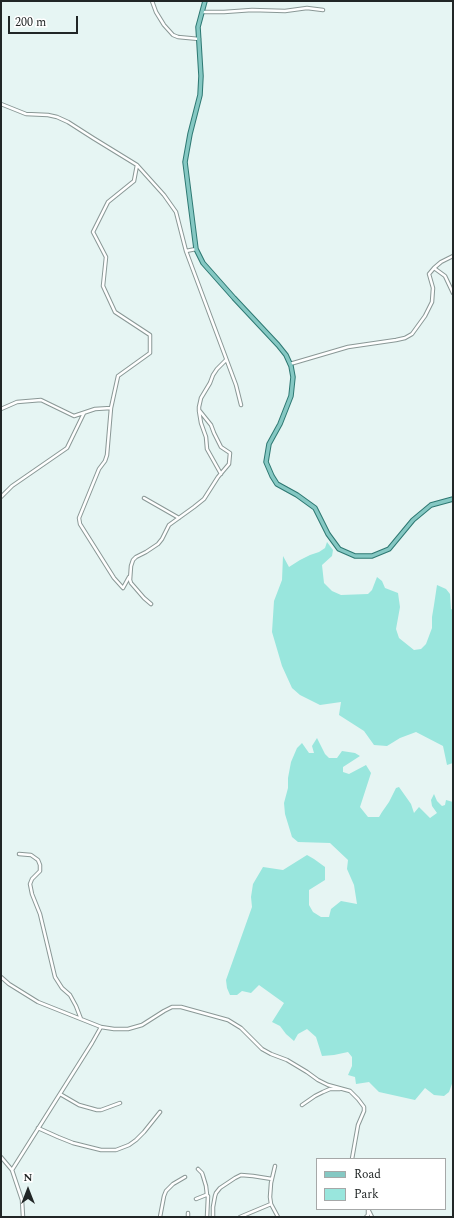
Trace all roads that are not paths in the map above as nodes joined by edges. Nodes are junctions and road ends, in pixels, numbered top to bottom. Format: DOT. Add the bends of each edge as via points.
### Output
graph roads {
  1 [pos="152,1"];
  2 [pos="205,1"];
  3 [pos="323,10"];
  4 [pos="202,12"];
  5 [pos="199,39"];
  6 [pos="1,104"];
  7 [pos="137,165"];
  8 [pos="196,249"];
  9 [pos="186,251"];
  10 [pos="453,256"];
  11 [pos="434,268"];
  12 [pos="453,293"];
  13 [pos="226,360"];
  14 [pos="290,365"];
  15 [pos="241,405"];
  16 [pos="111,408"];
  17 [pos="1,409"];
  18 [pos="199,410"];
  19 [pos="84,413"];
  20 [pos="218,469"];
  21 [pos="221,474"];
  22 [pos="218,477"];
  23 [pos="1,497"];
  24 [pos="144,498"];
  25 [pos="453,499"];
  26 [pos="179,518"];
  27 [pos="130,574"];
  28 [pos="150,604"];
  29 [pos="19,854"];
  30 [pos="1,977"];
  31 [pos="82,1020"];
  32 [pos="101,1027"];
  33 [pos="328,1085"];
  34 [pos="343,1089"];
  35 [pos="330,1090"];
  36 [pos="60,1094"];
  37 [pos="120,1103"];
  38 [pos="302,1105"];
  39 [pos="160,1112"];
  40 [pos="38,1128"];
  41 [pos="1,1157"];
  42 [pos="352,1158"];
  43 [pos="275,1166"];
  44 [pos="198,1169"];
  45 [pos="12,1170"];
  46 [pos="185,1177"];
  47 [pos="272,1179"];
  48 [pos="207,1195"];
  49 [pos="196,1199"];
  50 [pos="271,1204"];
  51 [pos="368,1210"];
  52 [pos="188,1212"];
  53 [pos="23,1217"];
  54 [pos="160,1217"];
  55 [pos="188,1217"];
  56 [pos="207,1217"];
  57 [pos="213,1217"];
  58 [pos="240,1217"];
  59 [pos="278,1217"];
  60 [pos="366,1217"];
  61 [pos="372,1217"];
  1 -- 5 [label="street" via="164,25 173,35"];
  2 -- 4 [label="main road"];
  3 -- 4 [label="street" via="307,8 285,12"];
  4 -- 5 [label="main road" via="198,27"];
  5 -- 8 [label="main road" via="200,95 185,162"];
  6 -- 7 [label="street" via="26,114 57,117"];
  7 -- 9 [label="street" via="176,212"];
  7 -- 16 [label="street" via="134,181 108,202 94,232 106,257 103,286 115,312 150,335 150,353 118,376"];
  8 -- 9 [label="street"];
  8 -- 14 [label="main road" via="203,263 278,345"];
  9 -- 13 [label="street"];
  10 -- 11 [label="street"];
  11 -- 12 [label="street" via="445,276"];
  11 -- 14 [label="street" via="429,274 433,288 432,302 412,334 406,338 348,347"];
  13 -- 15 [label="street"];
  13 -- 18 [label="street" via="213,375 201,398"];
  14 -- 25 [label="main road" via="293,377 291,396 269,444 266,462 277,484 315,508 339,549 355,556 372,556 389,549 413,520 432,505"];
  16 -- 19 [label="street"];
  16 -- 27 [label="street" via="107,455 79,518 80,524 123,588"];
  17 -- 19 [label="street" via="17,402 41,400 74,416"];
  18 -- 20 [label="street" via="207,449"];
  18 -- 21 [label="street" via="211,425 221,447 230,453 229,464"];
  19 -- 23 [label="street" via="67,448 12,486"];
  20 -- 21 [label="street"];
  20 -- 22 [label="street"];
  21 -- 22 [label="street"];
  22 -- 26 [label="street" via="204,499"];
  24 -- 26 [label="street"];
  26 -- 27 [label="street" via="169,525 158,544 136,557"];
  27 -- 28 [label="street" via="132,586"];
  29 -- 31 [label="street" via="31,855 40,865 40,871 30,884 32,894 40,914 55,976 70,995"];
  30 -- 31 [label="street" via="38,1002"];
  31 -- 32 [label="street"];
  32 -- 33 [label="street" via="128,1029 142,1025 172,1007 181,1007 228,1020 241,1028 262,1049 287,1060"];
  32 -- 36 [label="street"];
  33 -- 34 [label="street"];
  33 -- 35 [label="street"];
  34 -- 35 [label="street"];
  34 -- 42 [label="street" via="350,1091 364,1107"];
  35 -- 38 [label="street"];
  36 -- 37 [label="street" via="79,1105 97,1110"];
  36 -- 40 [label="street"];
  39 -- 40 [label="street" via="136,1140 116,1150 100,1150 73,1143"];
  40 -- 45 [label="street"];
  41 -- 45 [label="street"];
  43 -- 47 [label="street"];
  44 -- 48 [label="street" via="202,1173"];
  45 -- 53 [label="street" via="22,1200"];
  46 -- 54 [label="street" via="166,1191"];
  47 -- 50 [label="street"];
  47 -- 57 [label="street" via="241,1175 235,1178 216,1193"];
  48 -- 49 [label="street"];
  48 -- 56 [label="street"];
  50 -- 58 [label="street"];
  50 -- 59 [label="street"];
  51 -- 60 [label="street"];
  51 -- 61 [label="street"];
  52 -- 55 [label="street"];
}
